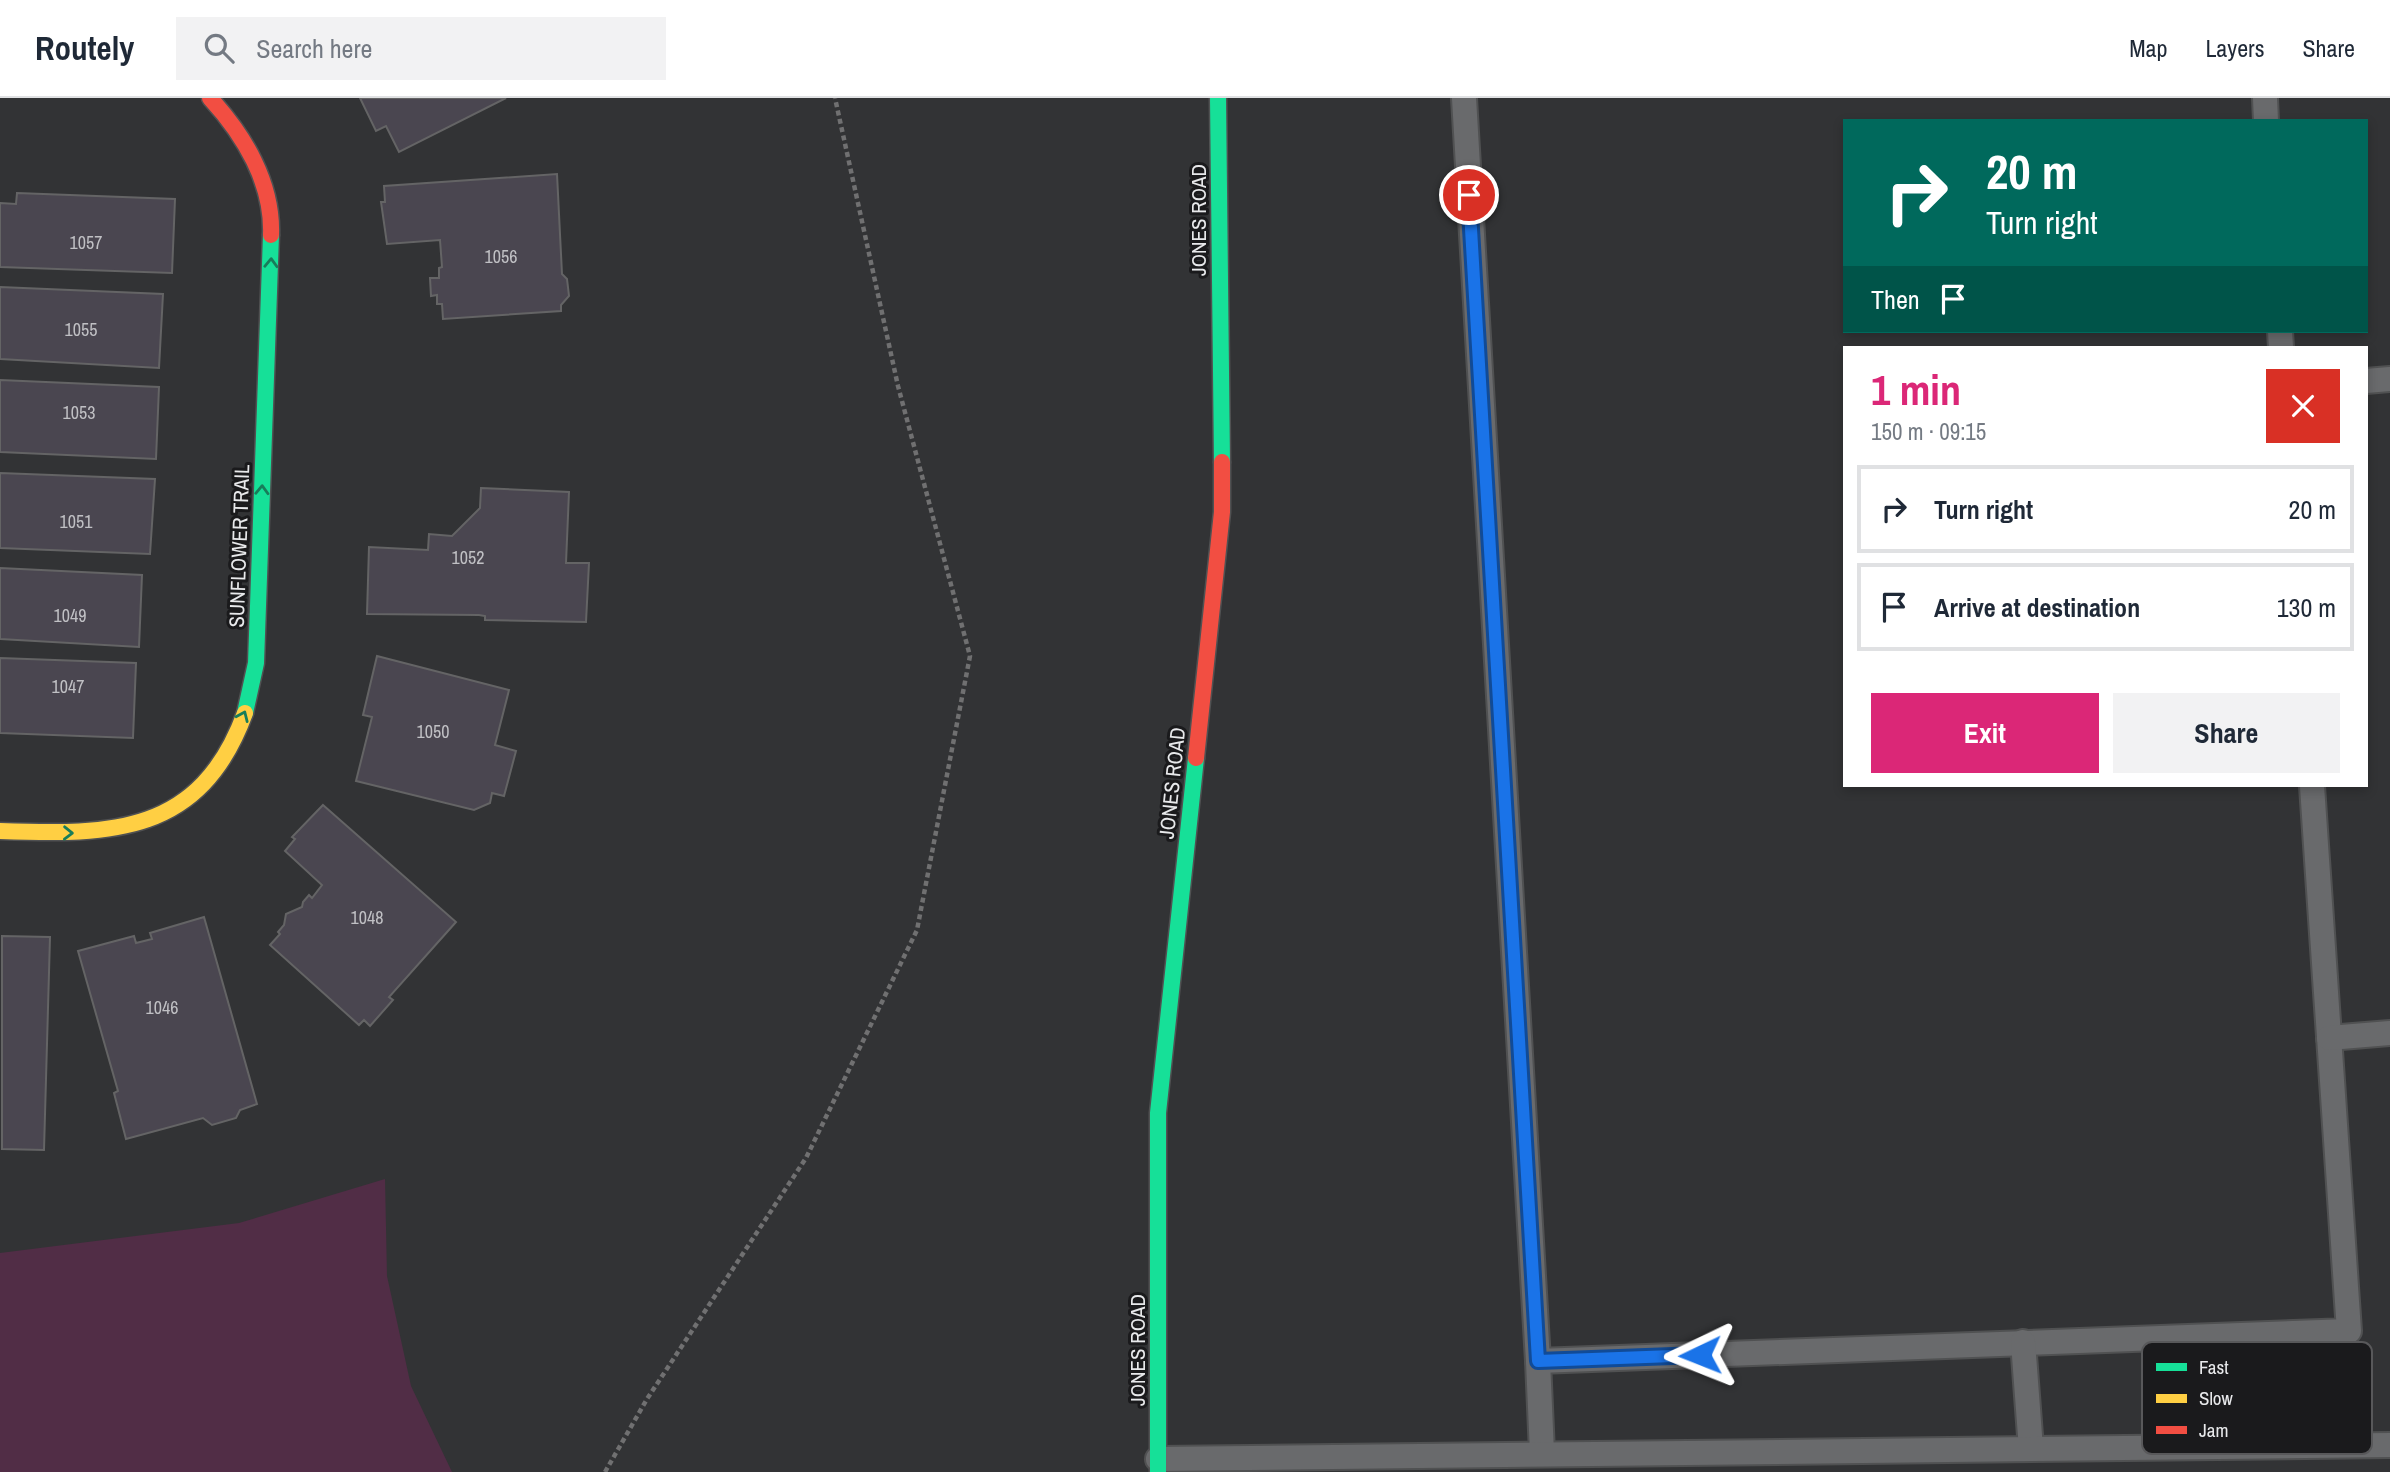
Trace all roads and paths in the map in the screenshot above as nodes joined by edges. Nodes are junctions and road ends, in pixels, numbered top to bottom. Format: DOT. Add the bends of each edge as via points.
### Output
graph roads {
  1 [pos="210,98"];
  2 [pos="835,98"];
  3 [pos="1218,98"];
  4 [pos="1464,98"];
  5 [pos="2264,98"];
  6 [pos="2266,119"];
  7 [pos="2390,379"];
  8 [pos="2368,381"];
  9 [pos="2312,787"];
  10 [pos="0,831"];
  11 [pos="2390,1033"];
  12 [pos="2329,1038"];
  13 [pos="2023,1342"];
  14 [pos="1538,1361"];
  15 [pos="2372,1445"];
  16 [pos="2390,1445"];
  17 [pos="2142,1448"];
  18 [pos="2031,1449"];
  19 [pos="1542,1453"];
  20 [pos="1158,1465"];
  21 [pos="604,1472"];
  10 -- 1 [label="street, SUNFLOWER TRAIL, one-way" via="80,833 144,822 176,806 206,781 248,707 256,663 272,220 260,171 240,129"];
  2 -- 21 [label="path" via="898,386 970,656 917,930 806,1158"];
  3 -- 20 [label="street, JONES ROAD" via="1222,512 1158,1113"];
  4 -- 14 [label="lane"];
  5 -- 6 [label="lane"];
  7 -- 8 [label="lane"];
  9 -- 12 [label="lane"];
  11 -- 12 [label="lane"];
  12 -- 13 [label="lane" via="2349,1331"];
  13 -- 14 [label="lane"];
  13 -- 18 [label="lane"];
  14 -- 19 [label="lane"];
  15 -- 16 [label="lane"];
  17 -- 18 [label="lane"];
  18 -- 19 [label="lane"];
  19 -- 20 [label="lane"];
}
